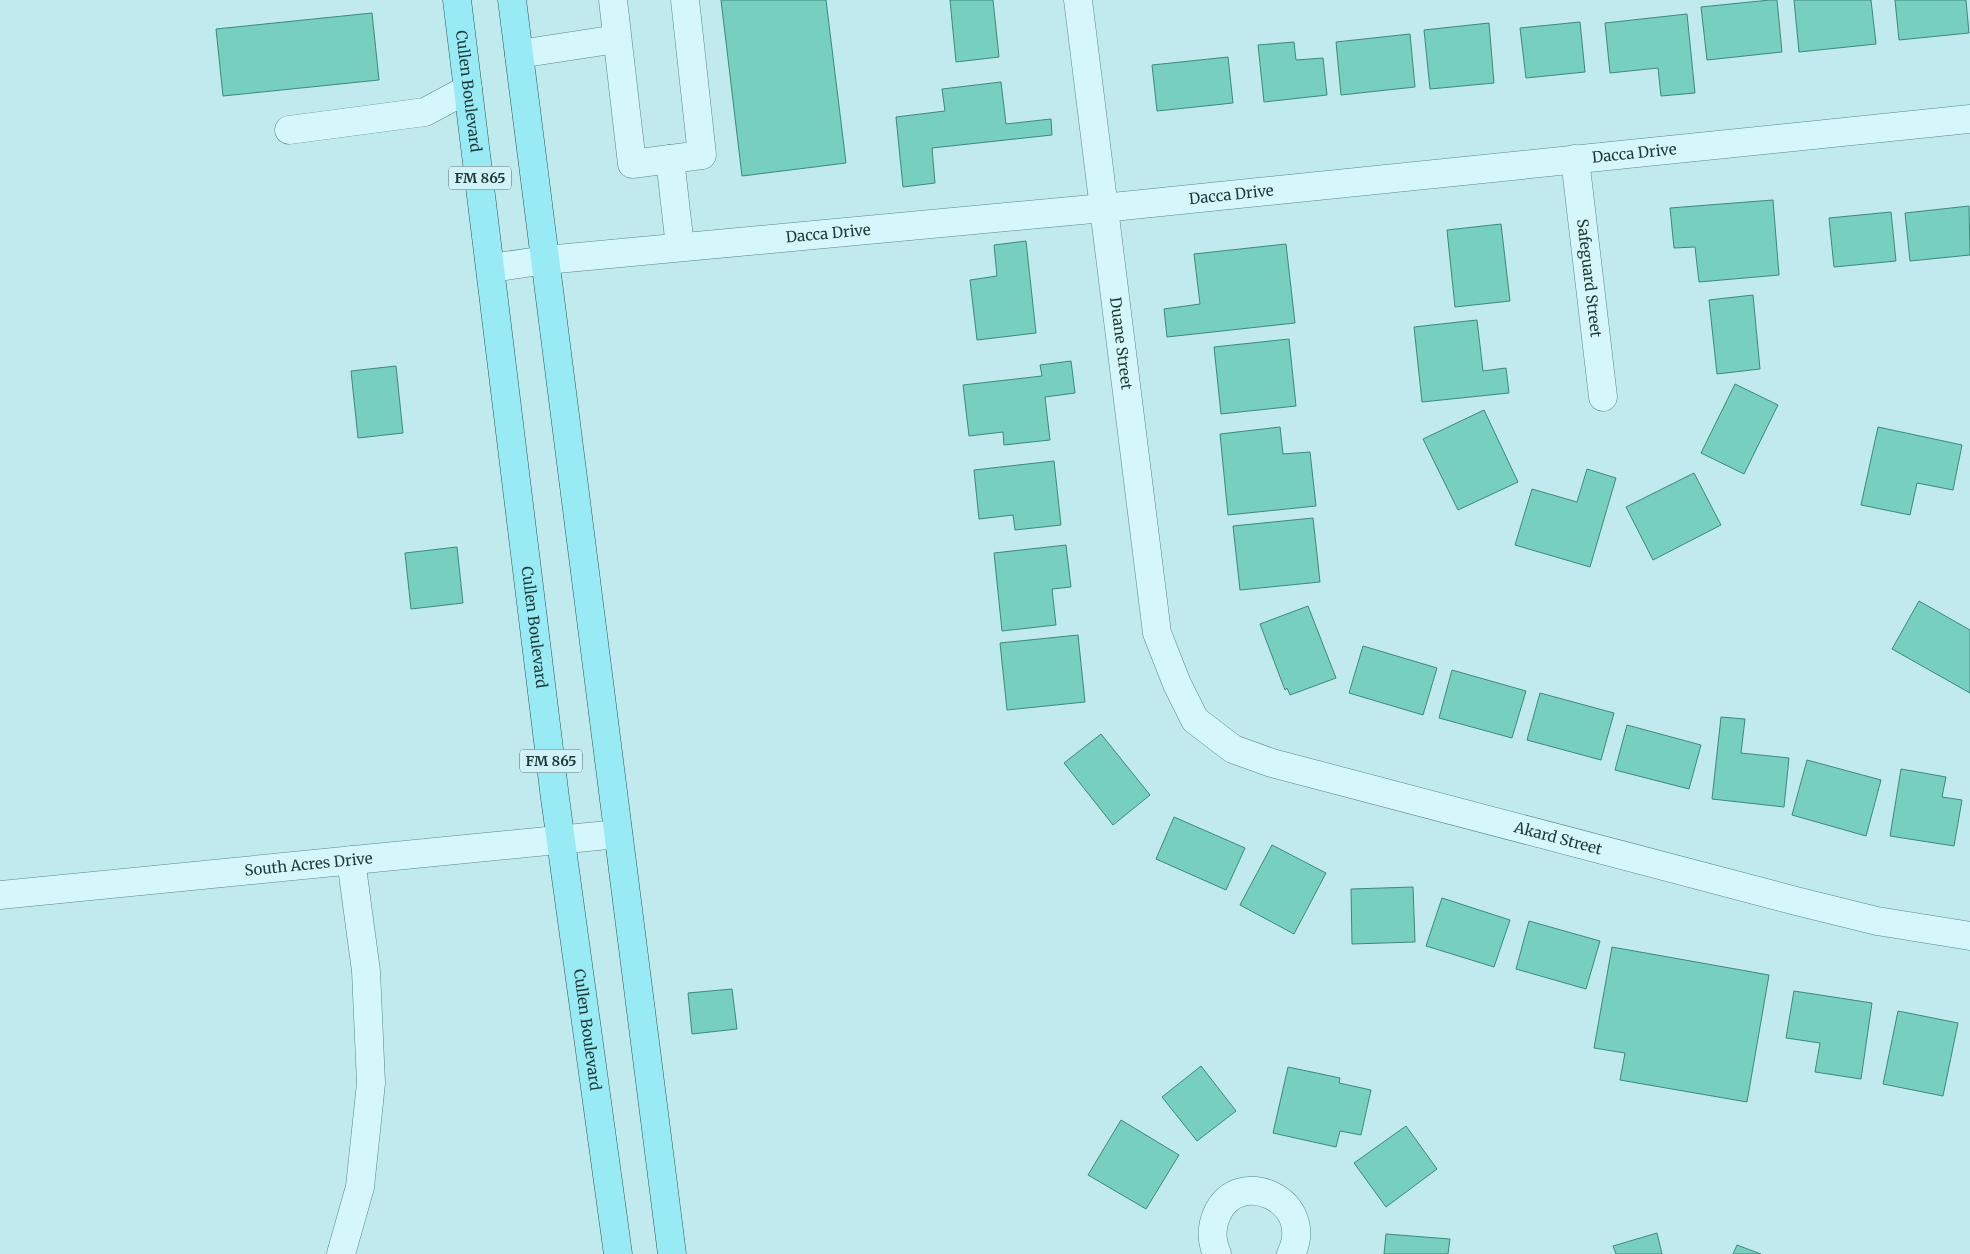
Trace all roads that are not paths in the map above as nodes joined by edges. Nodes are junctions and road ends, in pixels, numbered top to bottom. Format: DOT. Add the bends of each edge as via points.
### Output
graph roads {
  1 [pos="457,0"];
  2 [pos="512,0"];
  3 [pos="613,0"];
  4 [pos="685,0"];
  5 [pos="1078,0"];
  6 [pos="617,39"];
  7 [pos="519,54"];
  8 [pos="468,89"];
  9 [pos="1970,119"];
  10 [pos="289,130"];
  11 [pos="670,159"];
  12 [pos="1575,159"];
  13 [pos="1103,208"];
  14 [pos="680,247"];
  15 [pos="546,260"];
  16 [pos="491,268"];
  17 [pos="1603,397"];
  18 [pos="1177,684"];
  19 [pos="618,834"];
  20 [pos="561,840"];
  21 [pos="351,860"];
  22 [pos="0,895"];
  23 [pos="1970,936"];
  24 [pos="341,1254"];
  25 [pos="618,1254"];
  26 [pos="672,1254"];
  27 [pos="1217,1254"];
  28 [pos="1291,1254"];
  1 -- 8 [label="main road, Cullen Boulevard / FM 865"];
  2 -- 7 [label="main road, FM 865"];
  3 -- 6 [label="street"];
  4 -- 11 [label="street" via="702,155"];
  5 -- 13 [label="street, Duane Street"];
  6 -- 7 [label="street"];
  6 -- 11 [label="street" via="632,164"];
  7 -- 15 [label="main road, FM 865"];
  8 -- 10 [label="street" via="425,112"];
  8 -- 16 [label="main road, Cullen Boulevard / FM 865"];
  9 -- 12 [label="street, Dacca Drive"];
  11 -- 14 [label="street"];
  12 -- 13 [label="street, Dacca Drive"];
  12 -- 17 [label="street, Safeguard Street"];
  13 -- 14 [label="street, Dacca Drive"];
  13 -- 18 [label="street, Duane Street" via="1157,633"];
  14 -- 15 [label="street, Dacca Drive"];
  15 -- 16 [label="street, Dacca Drive"];
  15 -- 19 [label="main road, FM 865"];
  16 -- 20 [label="main road, Cullen Boulevard / FM 865"];
  18 -- 23 [label="street, Akard Street" via="1195,720 1233,749 1272,763 1805,903 1877,920"];
  19 -- 20 [label="street, South Acres Drive"];
  19 -- 26 [label="main road, FM 865"];
  20 -- 21 [label="street, South Acres Drive"];
  20 -- 25 [label="main road, Cullen Boulevard / FM 865"];
  21 -- 22 [label="street, South Acres Drive"];
  21 -- 24 [label="street" via="366,971 371,1083 360,1187"];
  27 -- 28 [label="street" via="1212,1225 1220,1207 1231,1197 1260,1191 1276,1196 1294,1218 1297,1233"];
}
